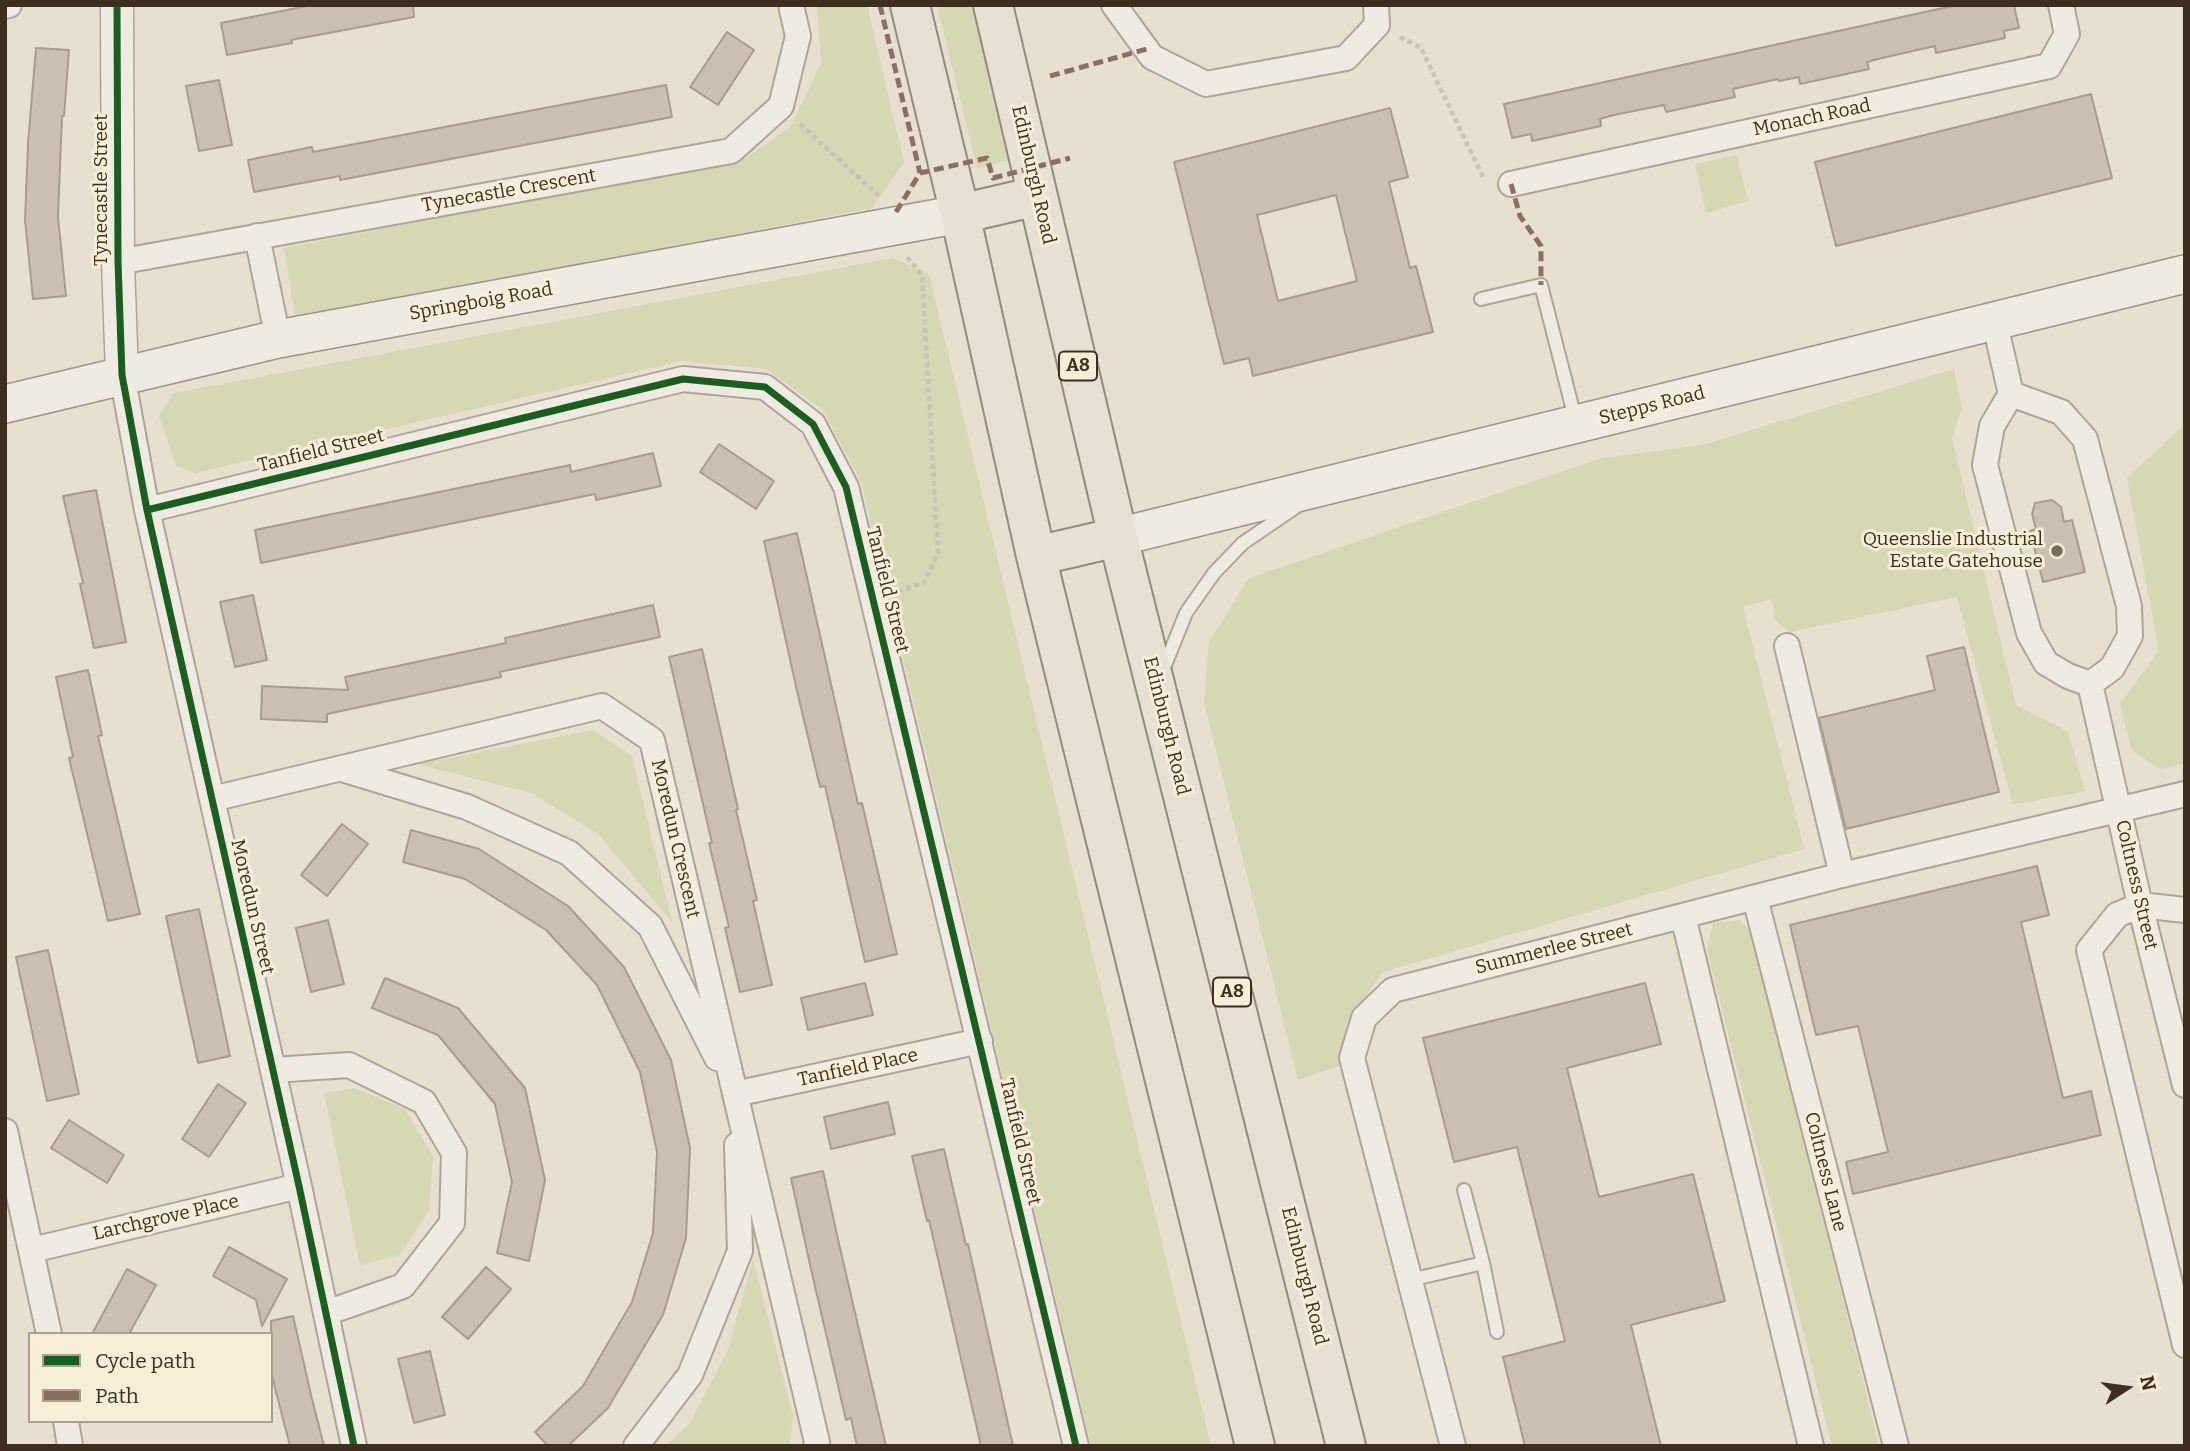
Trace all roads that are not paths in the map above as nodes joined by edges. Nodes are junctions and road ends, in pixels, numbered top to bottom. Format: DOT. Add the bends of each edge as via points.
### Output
graph roads {
  1 [pos="117,5"];
  2 [pos="791,5"];
  3 [pos="910,5"];
  4 [pos="993,5"];
  5 [pos="1114,5"];
  6 [pos="2060,5"];
  7 [pos="1377,15"];
  8 [pos="1511,184"];
  9 [pos="1037,195"];
  10 [pos="960,214"];
  11 [pos="257,236"];
  12 [pos="118,261"];
  13 [pos="2185,274"];
  14 [pos="1481,299"];
  15 [pos="1994,320"];
  16 [pos="278,339"];
  17 [pos="122,375"];
  18 [pos="2011,394"];
  19 [pos="5,404"];
  20 [pos="1577,425"];
  21 [pos="1329,486"];
  22 [pos="147,510"];
  23 [pos="1118,537"];
  24 [pos="1036,556"];
  25 [pos="1787,646"];
  26 [pos="2090,684"];
  27 [pos="1157,691"];
  28 [pos="341,768"];
  29 [pos="2185,794"];
  30 [pos="212,799"];
  31 [pos="2119,811"];
  32 [pos="1842,876"];
  33 [pos="1755,898"];
  34 [pos="2140,905"];
  35 [pos="2185,909"];
  36 [pos="1684,916"];
  37 [pos="980,1041"];
  38 [pos="273,1070"];
  39 [pos="2185,1085"];
  40 [pos="735,1094"];
  41 [pos="5,1131"];
  42 [pos="299,1186"];
  43 [pos="1464,1190"];
  44 [pos="32,1250"];
  45 [pos="1483,1263"];
  46 [pos="1409,1280"];
  47 [pos="326,1313"];
  48 [pos="48,1332"];
  49 [pos="1497,1332"];
  50 [pos="2185,1345"];
  51 [pos="66,1423"];
  52 [pos="71,1446"];
  53 [pos="354,1446"];
  54 [pos="636,1446"];
  55 [pos="816,1446"];
  56 [pos="1076,1446"];
  57 [pos="1255,1446"];
  58 [pos="1346,1446"];
  59 [pos="1453,1446"];
  60 [pos="1811,1446"];
  61 [pos="1896,1446"];
  1 -- 12 [label="street, Tynecastle Street"];
  2 -- 11 [label="street, Tynecastle Crescent" via="798,36 782,106 731,151"];
  3 -- 10 [label="main road"];
  4 -- 9 [label="main road, Edinburgh Road / A8"];
  5 -- 7 [label="street" via="1152,57 1206,84 1346,58"];
  6 -- 8 [label="street, Monach Road" via="2067,34 2049,66"];
  9 -- 10 [label="main road"];
  9 -- 23 [label="main road, Edinburgh Road / A8"];
  10 -- 16 [label="main road, Springboig Road"];
  10 -- 24 [label="main road"];
  11 -- 12 [label="street, Tynecastle Crescent"];
  11 -- 16 [label="street"];
  12 -- 17 [label="street, Tynecastle Street"];
  13 -- 15 [label="main road, Stepps Road"];
  14 -- 20 [label="lane" via="1541,285"];
  15 -- 18 [label="street"];
  15 -- 20 [label="main road, Stepps Road"];
  16 -- 17 [label="main road, Springboig Road"];
  17 -- 19 [label="main road, Springboig Road"];
  17 -- 22 [label="street, Moredun Street"];
  18 -- 26 [label="street" via="1992,426 1985,465 2029,633 2046,663"];
  18 -- 26 [label="street" via="2062,412 2085,439 2129,606 2130,636 2112,668"];
  20 -- 21 [label="main road, Stepps Road"];
  21 -- 23 [label="main road, Stepps Road"];
  21 -- 27 [label="lane" via="1243,543 1214,573 1186,613"];
  22 -- 30 [label="street, Moredun Street"];
  22 -- 37 [label="street, Tanfield Street" via="683,379 765,387 813,424 846,487"];
  23 -- 24 [label="main road"];
  23 -- 27 [label="main road, Edinburgh Road / A8"];
  24 -- 57 [label="main road"];
  25 -- 32 [label="street"];
  26 -- 31 [label="street, Coltness Street"];
  27 -- 58 [label="main road, Edinburgh Road / A8"];
  28 -- 30 [label="street, Moredun Crescent"];
  28 -- 40 [label="street, Moredun Crescent" via="467,807 569,853 650,926"];
  28 -- 40 [label="street, Moredun Crescent" via="602,706 652,740"];
  29 -- 31 [label="street, Summerlee Street"];
  30 -- 38 [label="street, Moredun Street"];
  31 -- 32 [label="street, Summerlee Street"];
  31 -- 34 [label="street, Coltness Street"];
  32 -- 33 [label="street, Summerlee Street"];
  33 -- 36 [label="street, Summerlee Street"];
  33 -- 61 [label="street, Coltness Lane"];
  34 -- 35 [label="street"];
  34 -- 39 [label="street, Coltness Street"];
  34 -- 50 [label="street" via="2117,915 2089,950"];
  36 -- 46 [label="street, Summerlee Street" via="1393,990 1364,1018 1352,1058"];
  36 -- 60 [label="street"];
  37 -- 40 [label="street, Tanfield Place"];
  37 -- 56 [label="street, Tanfield Street"];
  38 -- 42 [label="street, Moredun Street"];
  38 -- 47 [label="street" via="349,1065 424,1102 454,1153 452,1223 403,1286"];
  40 -- 54 [label="street, Moredun Crescent" via="740,1251 690,1375"];
  40 -- 55 [label="street, Moredun Crescent"];
  41 -- 44 [label="street"];
  42 -- 44 [label="street, Larchgrove Place"];
  42 -- 47 [label="street, Moredun Street"];
  43 -- 45 [label="lane"];
  44 -- 48 [label="street"];
  45 -- 46 [label="lane"];
  45 -- 49 [label="lane"];
  46 -- 59 [label="street, Summerlee Street"];
  47 -- 53 [label="street, Moredun Street"];
  51 -- 52 [label="street"];
}
